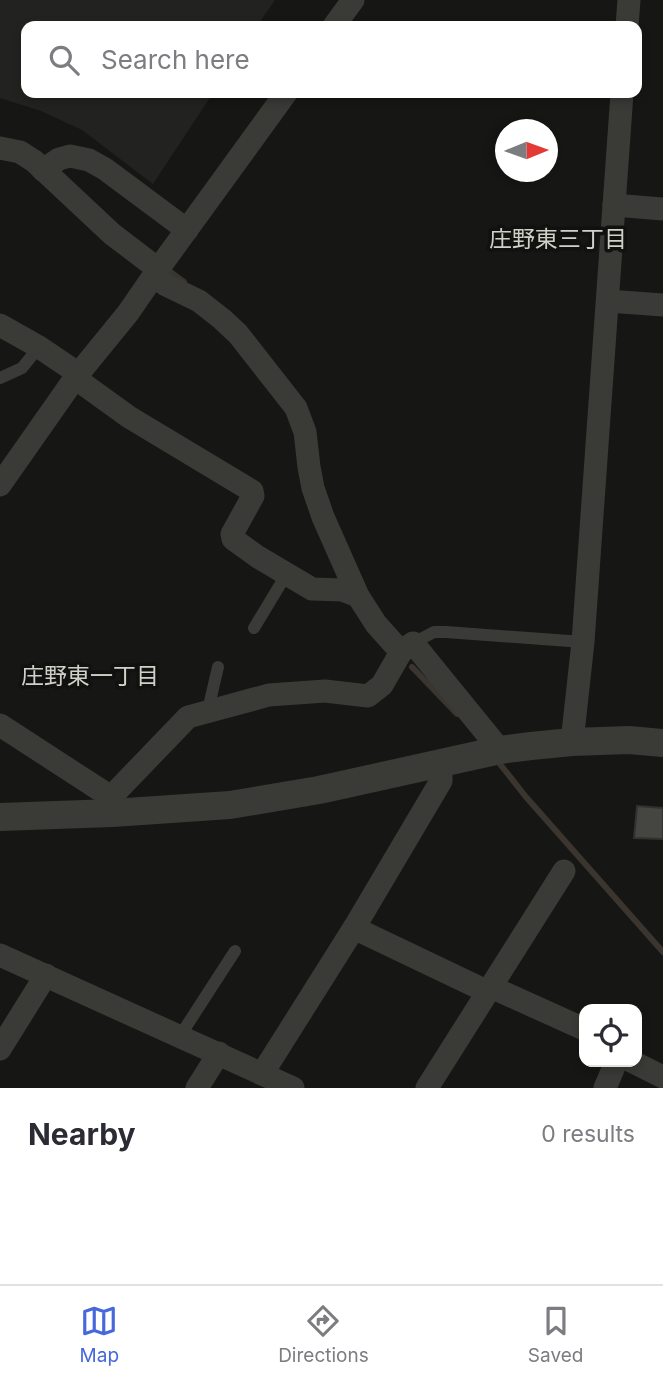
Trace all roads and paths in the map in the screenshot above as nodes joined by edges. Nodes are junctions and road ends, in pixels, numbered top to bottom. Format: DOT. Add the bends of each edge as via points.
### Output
graph roads {
  1 [pos="353,0"];
  2 [pos="629,0"];
  3 [pos="338,21"];
  4 [pos="627,21"];
  5 [pos="282,98"];
  6 [pos="622,98"];
  7 [pos="0,148"];
  8 [pos="51,164"];
  9 [pos="614,205"];
  10 [pos="663,209"];
  11 [pos="187,230"];
  12 [pos="159,268"];
  13 [pos="608,301"];
  14 [pos="663,305"];
  15 [pos="0,325"];
  16 [pos="39,347"];
  17 [pos="77,376"];
  18 [pos="0,378"];
  19 [pos="0,485"];
  20 [pos="286,575"];
  21 [pos="358,596"];
  22 [pos="254,628"];
  23 [pos="583,642"];
  24 [pos="407,648"];
  25 [pos="218,667"];
  26 [pos="208,710"];
  27 [pos="0,725"];
  28 [pos="572,742"];
  29 [pos="663,743"];
  30 [pos="500,750"];
  31 [pos="441,764"];
  32 [pos="112,805"];
  33 [pos="0,817"];
  34 [pos="564,871"];
  35 [pos="354,928"];
  36 [pos="235,951"];
  37 [pos="0,955"];
  38 [pos="46,975"];
  39 [pos="489,990"];
  40 [pos="579,1026"];
  41 [pos="180,1037"];
  42 [pos="0,1049"];
  43 [pos="219,1053"];
  44 [pos="642,1066"];
  45 [pos="614,1067"];
  46 [pos="262,1073"];
  47 [pos="663,1077"];
  48 [pos="197,1088"];
  49 [pos="293,1088"];
  50 [pos="427,1088"];
  51 [pos="605,1088"];
  1 -- 3 [label="street"];
  2 -- 4 [label="street"];
  5 -- 11 [label="street"];
  6 -- 9 [label="street"];
  7 -- 8 [label="street"];
  8 -- 11 [label="street" via="70,156 89,160"];
  8 -- 12 [label="street" via="112,234"];
  9 -- 10 [label="street"];
  9 -- 13 [label="street"];
  11 -- 12 [label="street"];
  12 -- 17 [label="street"];
  12 -- 21 [label="street" via="166,285 199,301 238,334 296,408 305,432 313,488"];
  13 -- 14 [label="street"];
  13 -- 23 [label="street"];
  15 -- 16 [label="street"];
  16 -- 17 [label="street"];
  16 -- 18 [label="lane" via="22,368"];
  17 -- 19 [label="street"];
  17 -- 20 [label="street" via="129,417 253,491 233,539"];
  20 -- 21 [label="street" via="312,589 342,590"];
  20 -- 22 [label="lane"];
  21 -- 24 [label="street" via="376,624"];
  23 -- 24 [label="lane" via="434,632"];
  23 -- 28 [label="street"];
  24 -- 26 [label="street" via="383,685 368,696 325,691 269,695"];
  24 -- 30 [label="street"];
  25 -- 26 [label="lane"];
  26 -- 32 [label="street" via="188,716"];
  27 -- 32 [label="street"];
  28 -- 29 [label="street"];
  28 -- 30 [label="street"];
  30 -- 31 [label="street"];
  31 -- 32 [label="street" via="262,800 189,809"];
  31 -- 35 [label="street" via="441,781"];
  32 -- 33 [label="street"];
  34 -- 39 [label="street"];
  35 -- 39 [label="street"];
  35 -- 46 [label="street"];
  36 -- 41 [label="lane"];
  37 -- 38 [label="street"];
  38 -- 41 [label="street"];
  38 -- 42 [label="street"];
  39 -- 40 [label="street"];
  39 -- 50 [label="street"];
  41 -- 43 [label="street"];
  43 -- 46 [label="street"];
  43 -- 48 [label="street"];
  44 -- 47 [label="street"];
  45 -- 51 [label="street"];
  46 -- 49 [label="street"];
}
